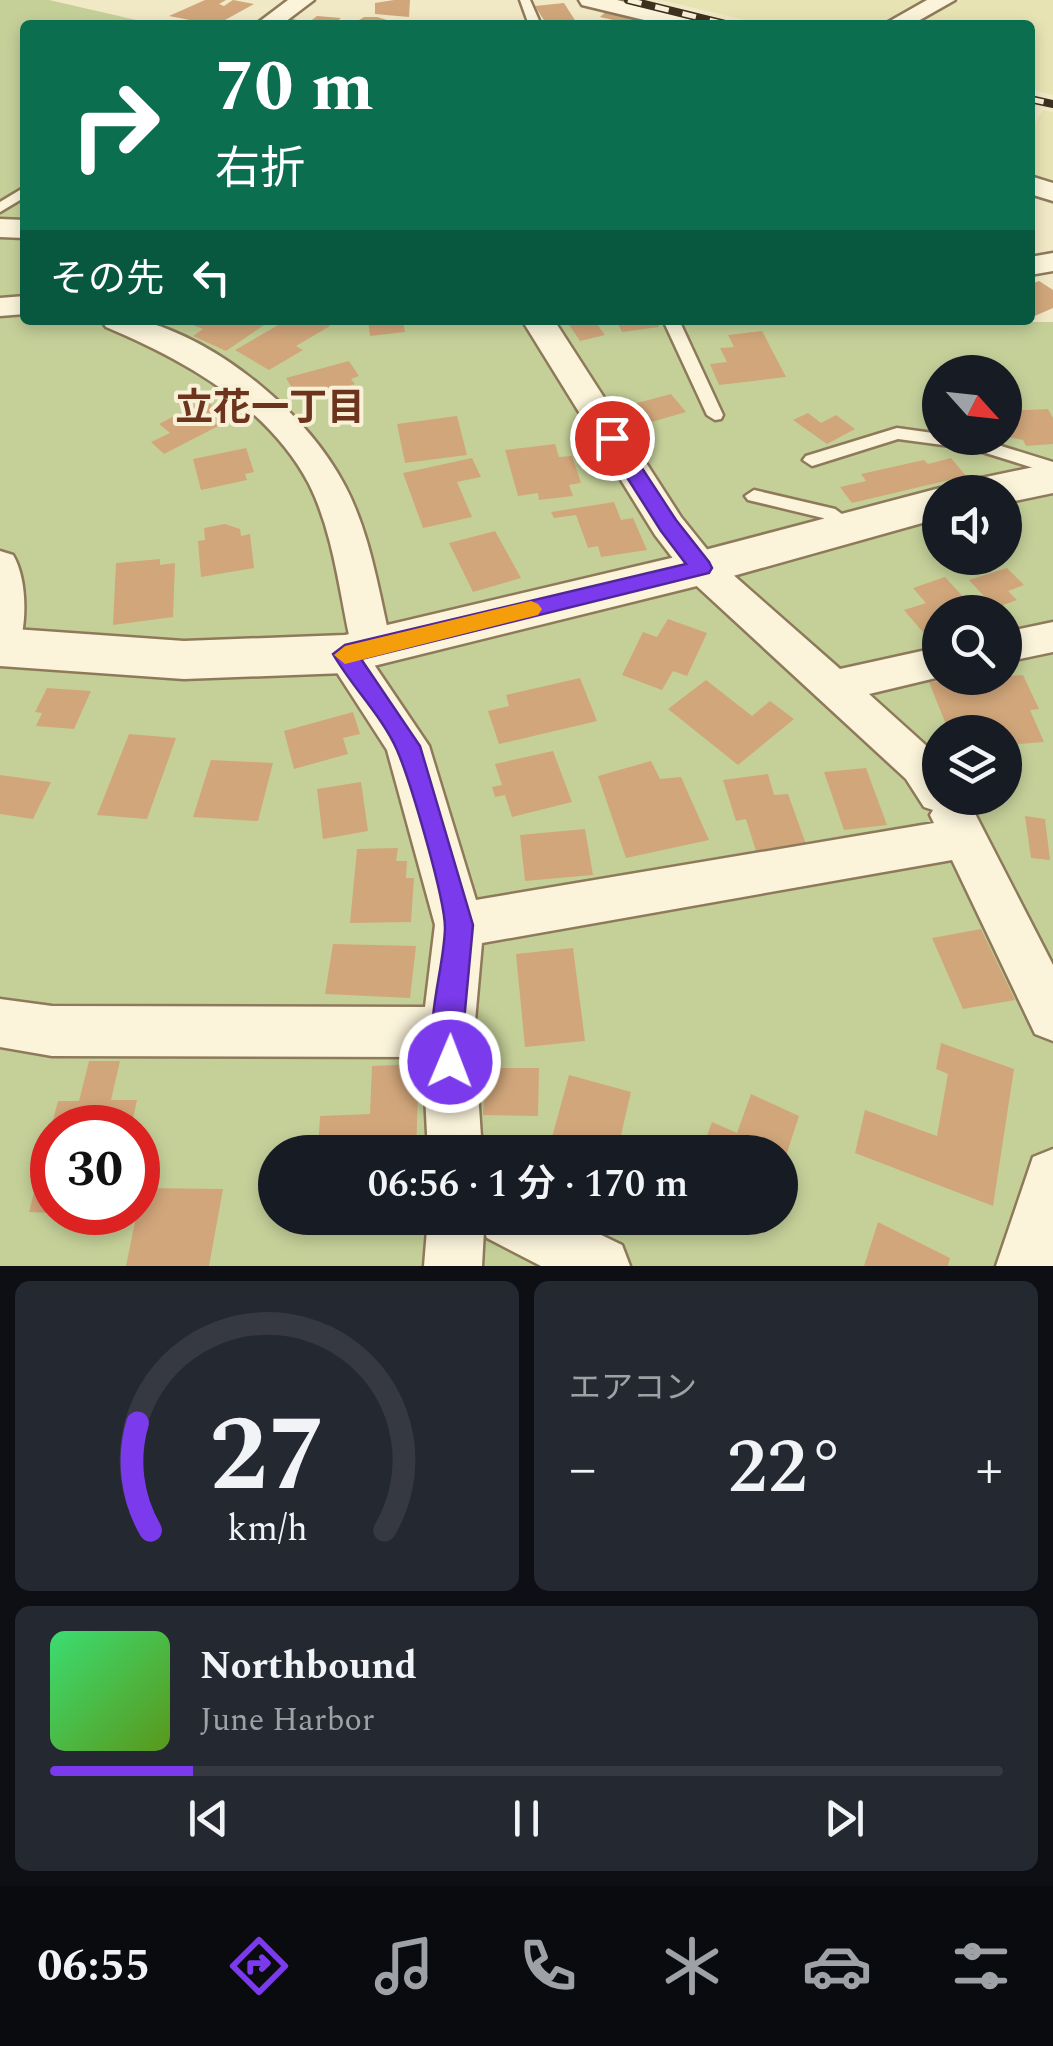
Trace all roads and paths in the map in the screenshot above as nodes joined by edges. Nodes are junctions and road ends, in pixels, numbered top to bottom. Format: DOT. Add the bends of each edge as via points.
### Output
graph roads {
  1 [pos="302,0"];
  2 [pos="590,0"];
  3 [pos="944,0"];
  4 [pos="273,20"];
  5 [pos="672,20"];
  6 [pos="904,20"];
  7 [pos="127,325"];
  8 [pos="541,325"];
  9 [pos="673,325"];
  10 [pos="715,415"];
  11 [pos="812,460"];
  12 [pos="1053,468"];
  13 [pos="1053,478"];
  14 [pos="1022,484"];
  15 [pos="754,496"];
  16 [pos="922,508"];
  17 [pos="849,526"];
  18 [pos="0,564"];
  19 [pos="702,568"];
  20 [pos="1053,636"];
  21 [pos="1022,644"];
  22 [pos="0,647"];
  23 [pos="358,651"];
  24 [pos="922,666"];
  25 [pos="834,686"];
  26 [pos="922,768"];
  27 [pos="928,815"];
  28 [pos="952,815"];
  29 [pos="459,925"];
  30 [pos="1053,1017"];
  31 [pos="0,1023"];
  32 [pos="448,1032"];
  33 [pos="454,1135"];
  34 [pos="1053,1177"];
  35 [pos="455,1235"];
  36 [pos="540,1235"];
  37 [pos="454,1266"];
  38 [pos="601,1266"];
  39 [pos="1024,1266"];
  1 -- 4 [label="street"];
  2 -- 5 [label="street"];
  3 -- 6 [label="street"];
  7 -- 23 [label="street" via="247,392 286,424 318,467 342,520"];
  8 -- 19 [label="street" via="668,526"];
  9 -- 10 [label="lane"];
  11 -- 12 [label="lane" via="908,433 975,444"];
  13 -- 14 [label="street"];
  15 -- 17 [label="lane" via="829,513"];
  16 -- 17 [label="street"];
  17 -- 19 [label="street"];
  18 -- 22 [label="street"];
  19 -- 23 [label="street"];
  19 -- 25 [label="street"];
  20 -- 21 [label="street"];
  22 -- 23 [label="street" via="184,660"];
  23 -- 29 [label="street" via="408,746"];
  24 -- 25 [label="street"];
  25 -- 26 [label="street"];
  27 -- 29 [label="street"];
  28 -- 30 [label="street"];
  29 -- 32 [label="street"];
  31 -- 32 [label="street" via="52,1031"];
  32 -- 33 [label="street"];
  34 -- 39 [label="street"];
  35 -- 37 [label="street"];
  36 -- 38 [label="street"];
}
